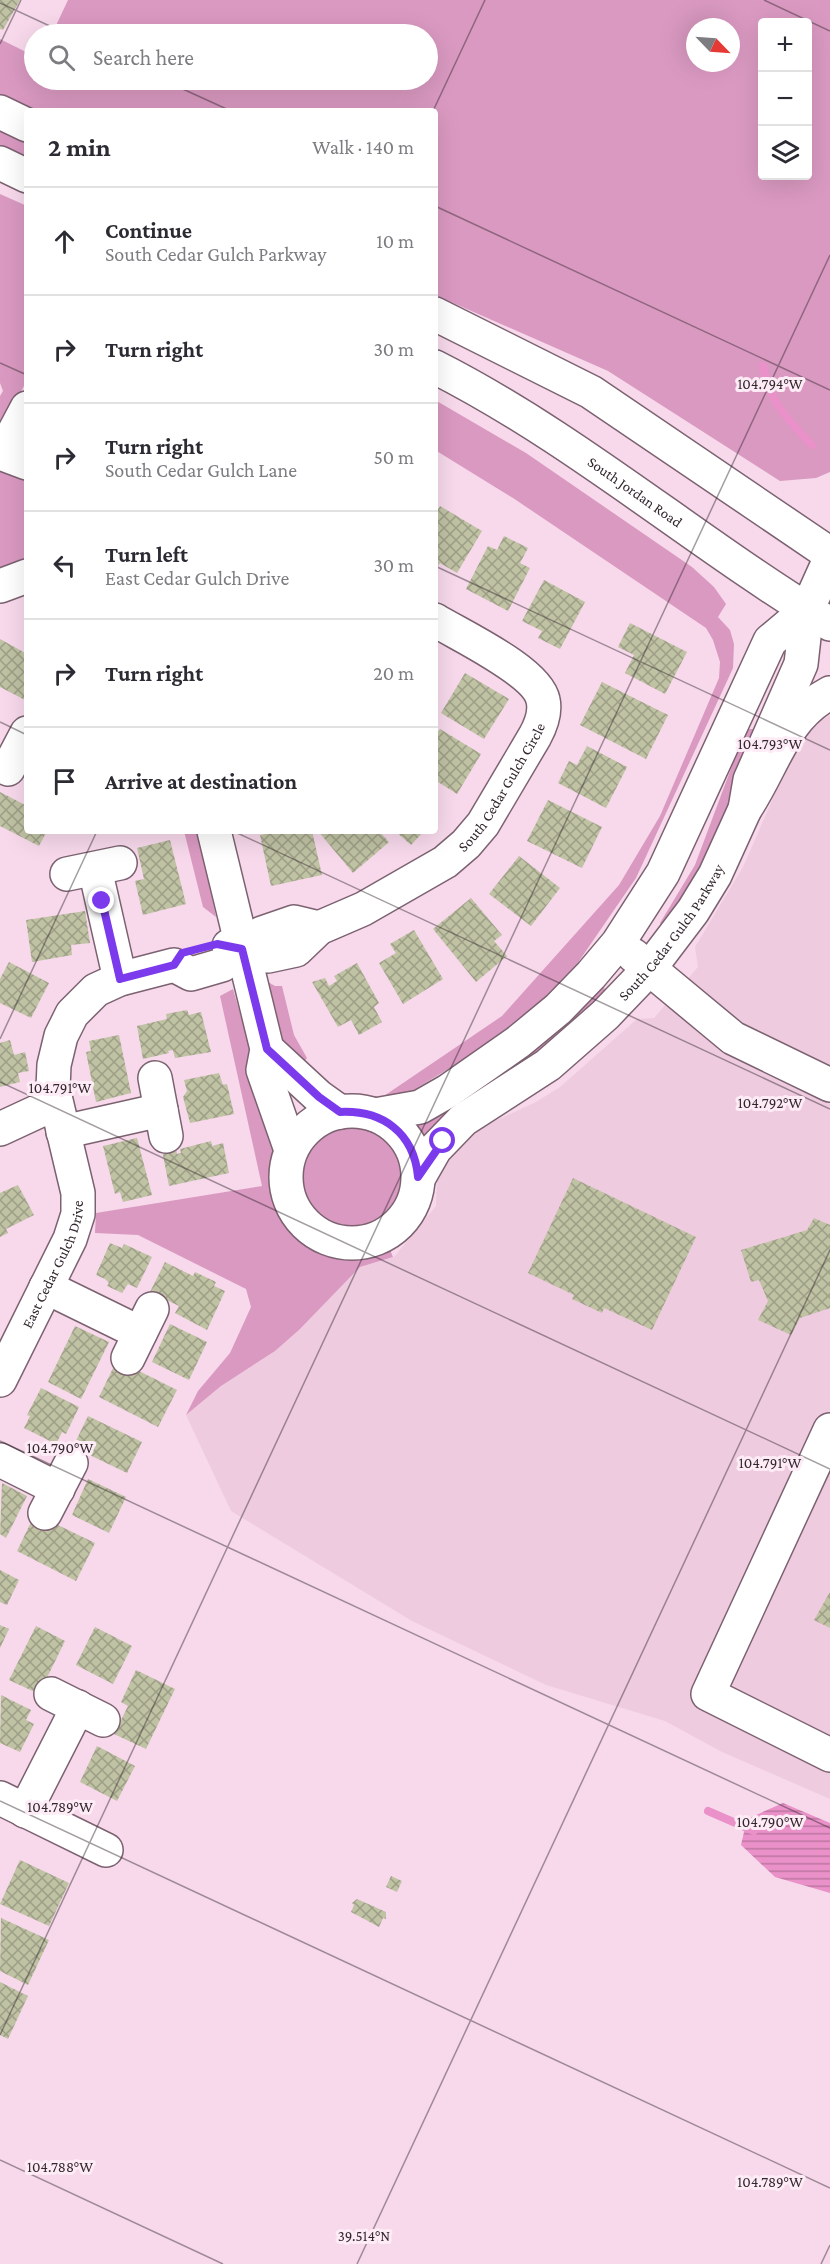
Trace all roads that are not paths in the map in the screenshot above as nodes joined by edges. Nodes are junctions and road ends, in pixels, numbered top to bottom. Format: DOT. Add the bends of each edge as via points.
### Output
graph roads {
  1 [pos="0,112"];
  2 [pos="24,124"];
  3 [pos="0,163"];
  4 [pos="24,175"];
  5 [pos="438,316"];
  6 [pos="438,369"];
  7 [pos="24,414"];
  8 [pos="0,448"];
  9 [pos="0,453"];
  10 [pos="24,462"];
  11 [pos="830,556"];
  12 [pos="819,617"];
  13 [pos="438,622"];
  14 [pos="830,693"];
  15 [pos="745,809"];
  16 [pos="215,834"];
  17 [pos="94,869"];
  18 [pos="618,943"];
  19 [pos="242,949"];
  20 [pos="649,969"];
  21 [pos="120,979"];
  22 [pos="267,1049"];
  23 [pos="155,1078"];
  24 [pos="830,1085"];
  25 [pos="340,1112"];
  26 [pos="375,1115"];
  27 [pos="60,1117"];
  28 [pos="0,1129"];
  29 [pos="291,1150"];
  30 [pos="418,1177"];
  31 [pos="46,1287"];
  32 [pos="140,1334"];
  33 [pos="0,1380"];
  34 [pos="830,1430"];
  35 [pos="0,1460"];
  36 [pos="58,1488"];
  37 [pos="77,1707"];
  38 [pos="830,1755"];
  39 [pos="13,1805"];
  40 [pos="106,1850"];
  1 -- 2 [label="street"];
  3 -- 4 [label="street"];
  5 -- 11 [label="street" via="591,392"];
  6 -- 12 [label="street, South Jordan Road" via="546,432"];
  7 -- 8 [label="street" via="11,438"];
  9 -- 10 [label="street"];
  11 -- 12 [label="street, South Cedar Gulch Parkway"];
  12 -- 15 [label="street, South Cedar Gulch Parkway" via="750,780"];
  12 -- 18 [label="street, South Cedar Gulch Parkway" via="770,641 678,843 651,894"];
  13 -- 19 [label="street, South Cedar Gulch Circle" via="524,674 543,701 541,724 483,824 466,844 430,872 319,928 296,950 268,956"];
  14 -- 15 [label="street" via="794,720"];
  15 -- 20 [label="street, South Cedar Gulch Parkway" via="706,890"];
  16 -- 19 [label="street"];
  17 -- 21 [label="street"];
  18 -- 20 [label="street"];
  18 -- 26 [label="street, South Cedar Gulch Parkway" via="558,1009 518,1042 420,1107"];
  19 -- 21 [label="street, East Cedar Gulch Drive" via="217,944 182,953 174,965"];
  19 -- 22 [label="street"];
  20 -- 24 [label="street" via="733,1038"];
  20 -- 30 [label="street, South Cedar Gulch Parkway" via="575,1043 454,1128"];
  21 -- 27 [label="street, East Cedar Gulch Drive" via="88,996 66,1024 54,1065"];
  22 -- 25 [label="street"];
  22 -- 29 [label="street" via="263,1070"];
  23 -- 27 [label="street" via="164,1123"];
  25 -- 26 [label="street"];
  25 -- 29 [label="street" via="311,1125"];
  26 -- 30 [label="street" via="393,1125 406,1139"];
  27 -- 28 [label="street"];
  27 -- 31 [label="street, East Cedar Gulch Drive" via="78,1193 78,1214"];
  29 -- 30 [label="street" via="285,1179 292,1207 310,1229 335,1242 364,1243 391,1232 411,1209"];
  31 -- 32 [label="street"];
  31 -- 33 [label="street, East Cedar Gulch Drive"];
  34 -- 38 [label="street" via="708,1694"];
  35 -- 36 [label="street"];
  37 -- 39 [label="street"];
  39 -- 40 [label="street"];
}
